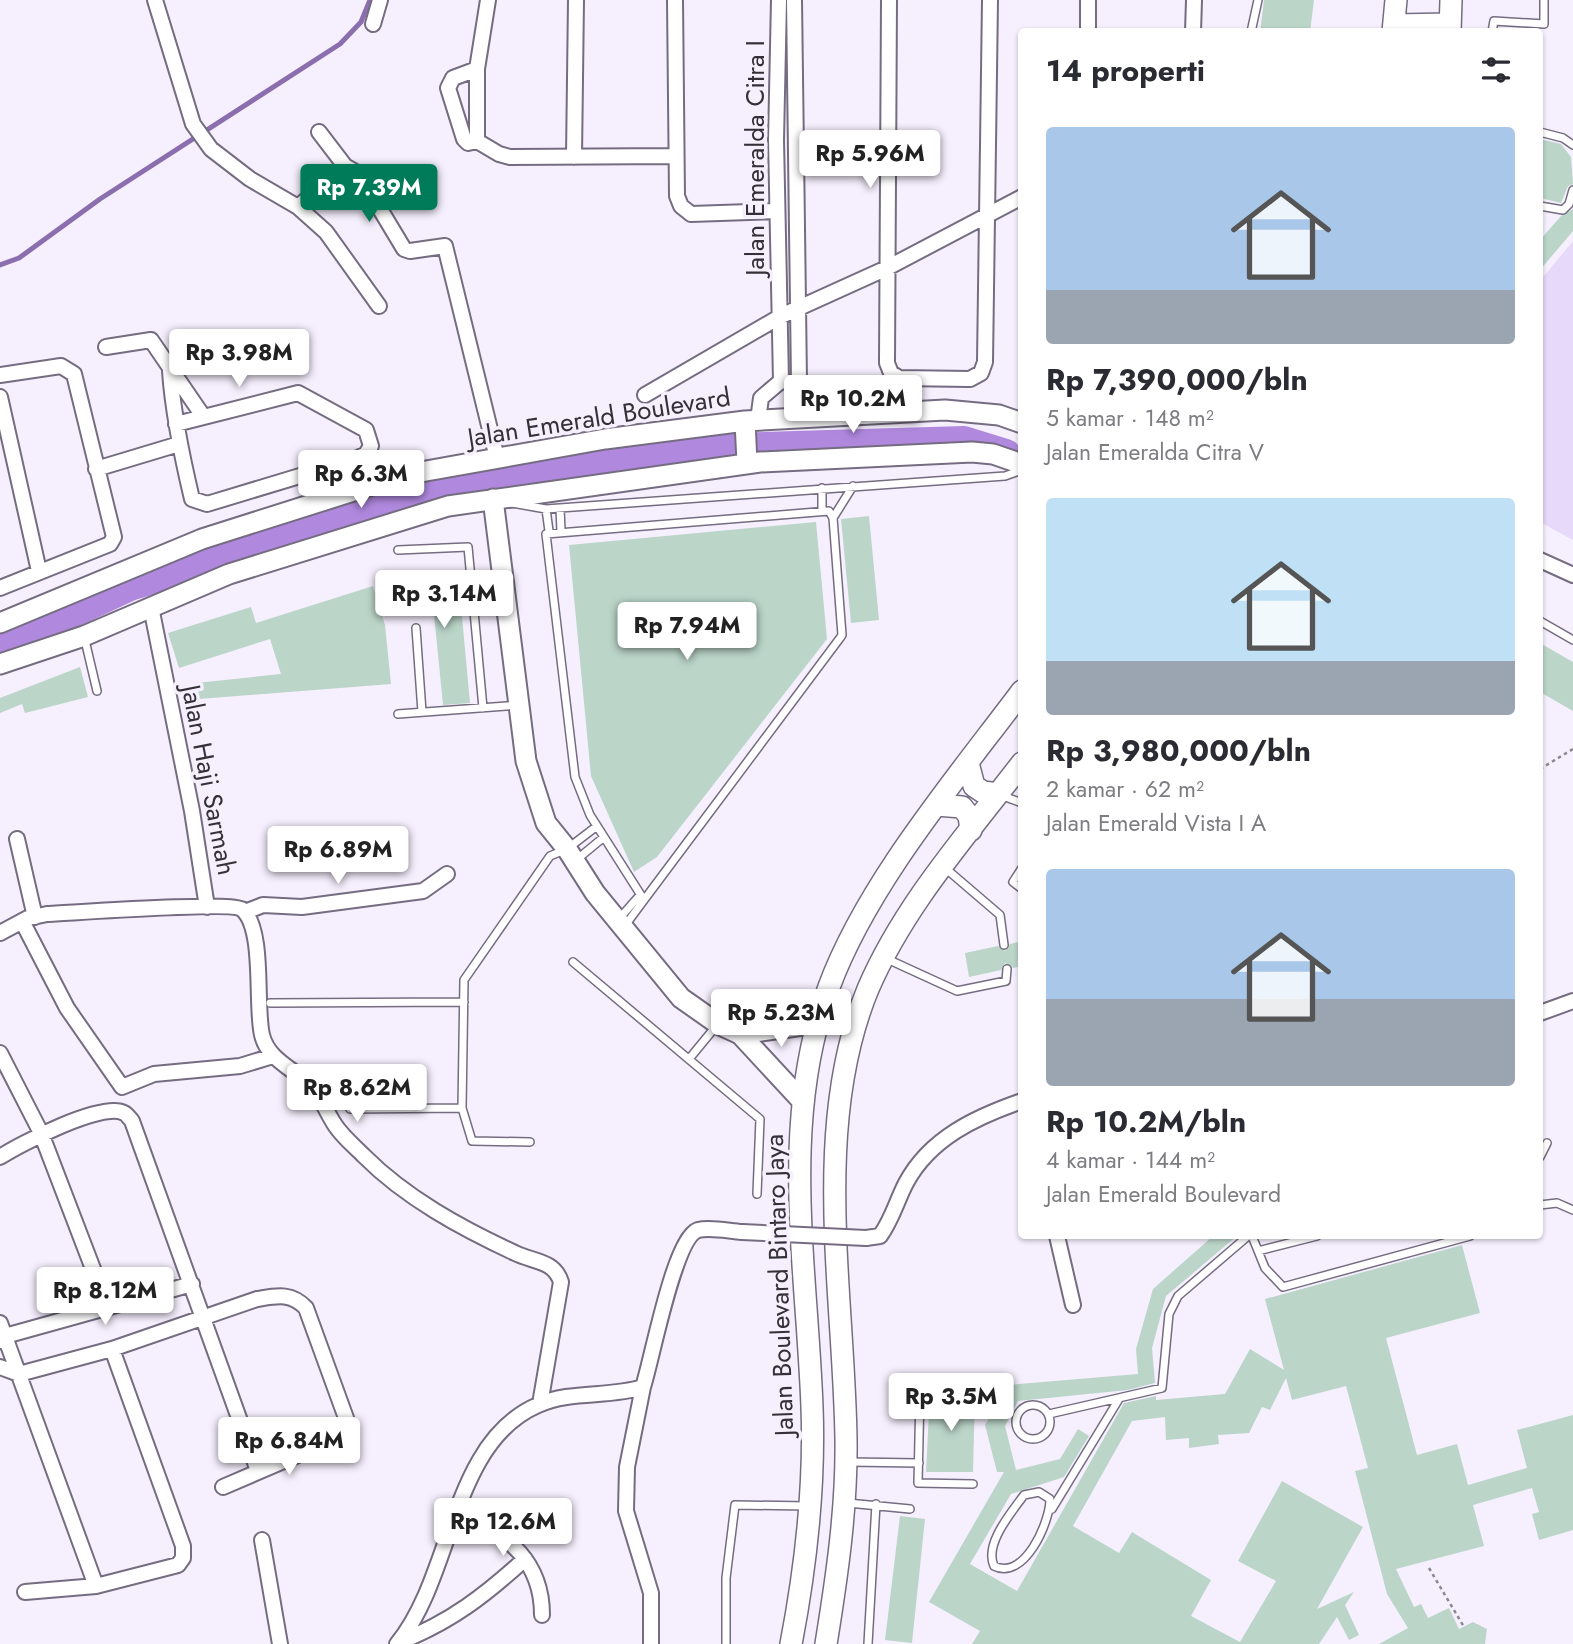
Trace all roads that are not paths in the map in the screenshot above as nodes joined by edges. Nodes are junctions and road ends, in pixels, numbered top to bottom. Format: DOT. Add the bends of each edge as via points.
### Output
graph roads {
  1 [pos="155,0"];
  2 [pos="380,0"];
  3 [pos="488,0"];
  4 [pos="576,0"];
  5 [pos="675,0"];
  6 [pos="779,0"];
  7 [pos="794,0"];
  8 [pos="888,0"];
  9 [pos="990,0"];
  10 [pos="1088,0"];
  11 [pos="1194,0"];
  12 [pos="1258,0"];
  13 [pos="1396,0"];
  14 [pos="1451,0"];
  15 [pos="1544,0"];
  16 [pos="373,24"];
  17 [pos="1088,28"];
  18 [pos="1194,28"];
  19 [pos="1252,28"];
  20 [pos="1394,28"];
  21 [pos="1450,28"];
  22 [pos="1493,28"];
  23 [pos="477,69"];
  24 [pos="319,132"];
  25 [pos="1543,133"];
  26 [pos="776,140"];
  27 [pos="477,141"];
  28 [pos="794,141"];
  29 [pos="1573,145"];
  30 [pos="676,156"];
  31 [pos="574,157"];
  32 [pos="345,166"];
  33 [pos="1573,190"];
  34 [pos="1018,199"];
  35 [pos="298,206"];
  36 [pos="1543,207"];
  37 [pos="777,211"];
  38 [pos="988,215"];
  39 [pos="887,268"];
  40 [pos="379,306"];
  41 [pos="798,308"];
  42 [pos="781,316"];
  43 [pos="106,347"];
  44 [pos="170,371"];
  45 [pos="0,375"];
  46 [pos="781,381"];
  47 [pos="799,381"];
  48 [pos="645,395"];
  49 [pos="0,397"];
  50 [pos="203,416"];
  51 [pos="818,417"];
  52 [pos="1018,422"];
  53 [pos="176,424"];
  54 [pos="752,424"];
  55 [pos="179,444"];
  56 [pos="754,457"];
  57 [pos="497,458"];
  58 [pos="1018,463"];
  59 [pos="96,469"];
  60 [pos="1018,471"];
  61 [pos="853,486"];
  62 [pos="822,488"];
  63 [pos="497,498"];
  64 [pos="560,508"];
  65 [pos="546,509"];
  66 [pos="822,510"];
  67 [pos="833,518"];
  68 [pos="549,531"];
  69 [pos="561,531"];
  70 [pos="398,550"];
  71 [pos="1543,560"];
  72 [pos="39,571"];
  73 [pos="1573,575"];
  74 [pos="0,588"];
  75 [pos="151,607"];
  76 [pos="0,623"];
  77 [pos="1543,623"];
  78 [pos="415,628"];
  79 [pos="84,636"];
  80 [pos="1573,640"];
  81 [pos="0,664"];
  82 [pos="97,691"];
  83 [pos="1018,696"];
  84 [pos="520,705"];
  85 [pos="483,708"];
  86 [pos="422,712"];
  87 [pos="398,714"];
  88 [pos="968,763"];
  89 [pos="1018,768"];
  90 [pos="998,794"];
  91 [pos="1018,802"];
  92 [pos="936,805"];
  93 [pos="597,827"];
  94 [pos="971,830"];
  95 [pos="604,837"];
  96 [pos="17,839"];
  97 [pos="571,855"];
  98 [pos="943,867"];
  99 [pos="447,874"];
  100 [pos="642,898"];
  101 [pos="207,907"];
  102 [pos="245,912"];
  103 [pos="28,919"];
  104 [pos="621,924"];
  105 [pos="0,933"];
  106 [pos="1003,945"];
  107 [pos="883,957"];
  108 [pos="573,961"];
  109 [pos="1007,969"];
  110 [pos="1573,1001"];
  111 [pos="464,1002"];
  112 [pos="270,1003"];
  113 [pos="1543,1012"];
  114 [pos="818,1023"];
  115 [pos="718,1024"];
  116 [pos="740,1034"];
  117 [pos="0,1053"];
  118 [pos="273,1056"];
  119 [pos="689,1059"];
  120 [pos="803,1102"];
  121 [pos="1018,1102"];
  122 [pos="462,1108"];
  123 [pos="350,1109"];
  124 [pos="41,1133"];
  125 [pos="530,1142"];
  126 [pos="1546,1143"];
  127 [pos="1543,1150"];
  128 [pos="0,1157"];
  129 [pos="757,1194"];
  130 [pos="1543,1205"];
  131 [pos="1573,1210"];
  132 [pos="1058,1239"];
  133 [pos="1246,1239"];
  134 [pos="1252,1239"];
  135 [pos="1305,1239"];
  136 [pos="1459,1239"];
  137 [pos="1258,1251"];
  138 [pos="192,1284"];
  139 [pos="1073,1305"];
  140 [pos="107,1308"];
  141 [pos="204,1315"];
  142 [pos="2,1333"];
  143 [pos="112,1349"];
  144 [pos="0,1367"];
  145 [pos="19,1374"];
  146 [pos="643,1387"];
  147 [pos="920,1393"];
  148 [pos="1119,1399"];
  149 [pos="540,1404"];
  150 [pos="1049,1414"];
  151 [pos="845,1462"];
  152 [pos="919,1463"];
  153 [pos="258,1471"];
  154 [pos="973,1484"];
  155 [pos="223,1487"];
  156 [pos="845,1503"];
  157 [pos="877,1504"];
  158 [pos="809,1506"];
  159 [pos="460,1508"];
  160 [pos="910,1509"];
  161 [pos="1050,1511"];
  162 [pos="262,1539"];
  163 [pos="525,1559"];
  164 [pos="96,1586"];
  165 [pos="25,1592"];
  166 [pos="542,1615"];
  167 [pos="398,1643"];
  168 [pos="280,1644"];
  169 [pos="652,1644"];
  170 [pos="726,1644"];
  171 [pos="791,1644"];
  172 [pos="826,1644"];
  173 [pos="868,1644"];
  1 -- 35 [label="street" via="192,124 211,149 250,179"];
  2 -- 16 [label="street"];
  3 -- 23 [label="street"];
  4 -- 31 [label="street"];
  5 -- 30 [label="street"];
  6 -- 26 [label="street, Jalan Emeralda Citra I"];
  7 -- 28 [label="street, Jalan Emeralda Citra I"];
  8 -- 39 [label="street"];
  9 -- 38 [label="street"];
  10 -- 17 [label="street"];
  11 -- 18 [label="street"];
  12 -- 19 [label="lane"];
  13 -- 20 [label="main road"];
  14 -- 21 [label="main road"];
  15 -- 22 [label="lane" via="1544,24 1494,21"];
  20 -- 21 [label="main road"];
  23 -- 27 [label="street"];
  23 -- 27 [label="street" via="453,78 448,88 464,139"];
  24 -- 32 [label="street"];
  25 -- 29 [label="lane"];
  26 -- 28 [label="street"];
  26 -- 37 [label="street, Jalan Emeralda Citra I"];
  27 -- 31 [label="street" via="505,156"];
  28 -- 41 [label="street, Jalan Emeralda Citra I"];
  30 -- 31 [label="street"];
  30 -- 37 [label="street" via="677,196 691,214"];
  32 -- 35 [label="street"];
  32 -- 57 [label="street" via="359,174 404,249 441,244 447,249"];
  33 -- 36 [label="lane" via="1563,210"];
  34 -- 38 [label="street"];
  35 -- 40 [label="street" via="326,232"];
  37 -- 42 [label="street, Jalan Emeralda Citra I"];
  38 -- 39 [label="street"];
  38 -- 39 [label="street" via="985,362 981,373 970,379 891,373 887,363"];
  39 -- 41 [label="street"];
  41 -- 42 [label="street"];
  41 -- 47 [label="street, Jalan Emeralda Citra I"];
  42 -- 46 [label="street, Jalan Emeralda Citra I"];
  42 -- 48 [label="street"];
  43 -- 44 [label="street" via="151,340"];
  44 -- 50 [label="street"];
  44 -- 53 [label="street"];
  45 -- 59 [label="street" via="61,366 69,369 74,374"];
  46 -- 47 [label="street"];
  46 -- 54 [label="street" via="761,398"];
  47 -- 51 [label="street, Jalan Emeralda Citra I" via="811,393"];
  49 -- 72 [label="street"];
  50 -- 53 [label="street"];
  50 -- 55 [label="street" via="298,393 366,430 370,446 356,459 207,504 192,499"];
  51 -- 52 [label="main road, Jalan Emerald Boulevard" via="969,410"];
  51 -- 54 [label="main road, Jalan Emerald Boulevard"];
  53 -- 55 [label="street"];
  54 -- 56 [label="main road"];
  54 -- 57 [label="main road, Jalan Emerald Boulevard" via="605,439"];
  55 -- 59 [label="street"];
  56 -- 58 [label="main road" via="972,452"];
  56 -- 63 [label="main road"];
  57 -- 76 [label="main road, Jalan Emerald Boulevard" via="404,475 202,539"];
  59 -- 72 [label="street" via="114,537 110,544"];
  60 -- 61 [label="lane"];
  61 -- 62 [label="lane"];
  61 -- 67 [label="lane"];
  62 -- 64 [label="lane"];
  62 -- 66 [label="lane"];
  63 -- 65 [label="lane"];
  63 -- 75 [label="main road" via="397,520 229,575"];
  63 -- 84 [label="main road"];
  64 -- 65 [label="lane"];
  64 -- 69 [label="lane"];
  65 -- 68 [label="lane"];
  66 -- 67 [label="lane"];
  66 -- 69 [label="lane"];
  67 -- 100 [label="lane" via="842,635"];
  68 -- 69 [label="lane"];
  68 -- 93 [label="lane" via="575,777"];
  70 -- 85 [label="lane" via="468,547"];
  71 -- 73 [label="street"];
  72 -- 74 [label="street"];
  75 -- 79 [label="main road"];
  75 -- 101 [label="street, Jalan Haji Sarmah"];
  77 -- 80 [label="lane"];
  78 -- 86 [label="lane"];
  79 -- 81 [label="main road"];
  79 -- 82 [label="lane"];
  83 -- 88 [label="main road, Jalan Boulevard Bintaro Jaya"];
  84 -- 85 [label="lane"];
  84 -- 97 [label="main road" via="526,761 546,824"];
  85 -- 86 [label="lane"];
  86 -- 87 [label="lane"];
  88 -- 90 [label="main road" via="974,786"];
  88 -- 92 [label="main road, Jalan Boulevard Bintaro Jaya"];
  89 -- 90 [label="main road"];
  90 -- 91 [label="lane"];
  90 -- 94 [label="main road"];
  92 -- 94 [label="main road" via="962,807"];
  92 -- 114 [label="main road, Jalan Boulevard Bintaro Jaya" via="856,929"];
  93 -- 95 [label="lane"];
  93 -- 97 [label="lane"];
  94 -- 98 [label="main road"];
  95 -- 97 [label="lane"];
  95 -- 100 [label="lane"];
  96 -- 103 [label="street"];
  97 -- 104 [label="main road"];
  97 -- 111 [label="lane" via="551,856 464,980"];
  98 -- 106 [label="lane" via="1000,915"];
  98 -- 107 [label="main road" via="914,904"];
  99 -- 102 [label="street, Jalan Haji Sarmah" via="424,891 302,907 263,905"];
  100 -- 104 [label="lane"];
  101 -- 102 [label="street, Jalan Haji Sarmah"];
  101 -- 103 [label="street"];
  102 -- 118 [label="street" via="256,948 262,1035"];
  103 -- 105 [label="street"];
  103 -- 118 [label="street" via="67,1008 122,1087 154,1074 240,1066"];
  104 -- 115 [label="main road" via="681,998"];
  107 -- 109 [label="lane" via="962,992 1006,981"];
  107 -- 151 [label="main road" via="859,1014 836,1138 834,1208"];
  108 -- 119 [label="lane"];
  110 -- 113 [label="street"];
  111 -- 112 [label="lane"];
  111 -- 122 [label="lane"];
  114 -- 116 [label="main road"];
  114 -- 120 [label="main road, Jalan Boulevard Bintaro Jaya"];
  115 -- 116 [label="main road"];
  115 -- 119 [label="lane"];
  116 -- 120 [label="main road"];
  117 -- 124 [label="street"];
  118 -- 149 [label="street" via="313,1089 337,1128 390,1180 431,1209 558,1271 561,1282"];
  119 -- 129 [label="lane" via="760,1119"];
  120 -- 158 [label="main road, Jalan Boulevard Bintaro Jaya" via="799,1211 812,1408"];
  121 -- 146 [label="street, bridge" via="979,1116 943,1139 907,1181 880,1236 696,1231 673,1272"];
  122 -- 123 [label="lane"];
  122 -- 125 [label="lane" via="472,1141"];
  124 -- 128 [label="street"];
  124 -- 138 [label="street" via="115,1110 125,1113 132,1121"];
  124 -- 140 [label="street"];
  126 -- 127 [label="lane"];
  130 -- 131 [label="lane" via="1558,1203"];
  132 -- 139 [label="street"];
  133 -- 148 [label="lane" via="1178,1296 1169,1314 1162,1388"];
  134 -- 137 [label="lane"];
  135 -- 137 [label="lane"];
  136 -- 137 [label="lane" via="1283,1287 1265,1268"];
  138 -- 140 [label="street"];
  138 -- 141 [label="street"];
  140 -- 142 [label="street"];
  141 -- 143 [label="street"];
  141 -- 153 [label="street"];
  141 -- 153 [label="street" via="257,1299 297,1298 306,1308 346,1418 342,1436"];
  142 -- 145 [label="street"];
  143 -- 145 [label="street"];
  143 -- 164 [label="street" via="183,1546 183,1558 178,1565"];
  144 -- 145 [label="street"];
  145 -- 164 [label="street"];
  146 -- 149 [label="street"];
  146 -- 169 [label="street" via="626,1467 626,1511 650,1593"];
  147 -- 152 [label="lane"];
  148 -- 150 [label="lane"];
  148 -- 161 [label="lane"];
  149 -- 159 [label="street" via="508,1421 494,1436"];
  150 -- 150 [label="lane" via="1040,1406 1029,1405 1019,1412 1017,1428 1029,1439 1042,1438 1050,1427"];
  151 -- 152 [label="lane"];
  151 -- 156 [label="main road"];
  152 -- 154 [label="lane" via="918,1483"];
  153 -- 155 [label="street"];
  156 -- 157 [label="lane"];
  156 -- 172 [label="main road"];
  157 -- 160 [label="lane"];
  157 -- 173 [label="lane"];
  158 -- 170 [label="lane" via="735,1505 726,1578"];
  158 -- 171 [label="main road, Jalan Boulevard Bintaro Jaya" via="805,1565"];
  159 -- 163 [label="street" via="513,1543"];
  159 -- 167 [label="street" via="431,1584"];
  161 -- 161 [label="lane" via="1046,1494 1024,1495 991,1549 994,1566 1002,1570 1023,1560"];
  162 -- 168 [label="street"];
  163 -- 166 [label="street" via="539,1584"];
  163 -- 167 [label="street" via="447,1621"];
  164 -- 165 [label="street"];
}
